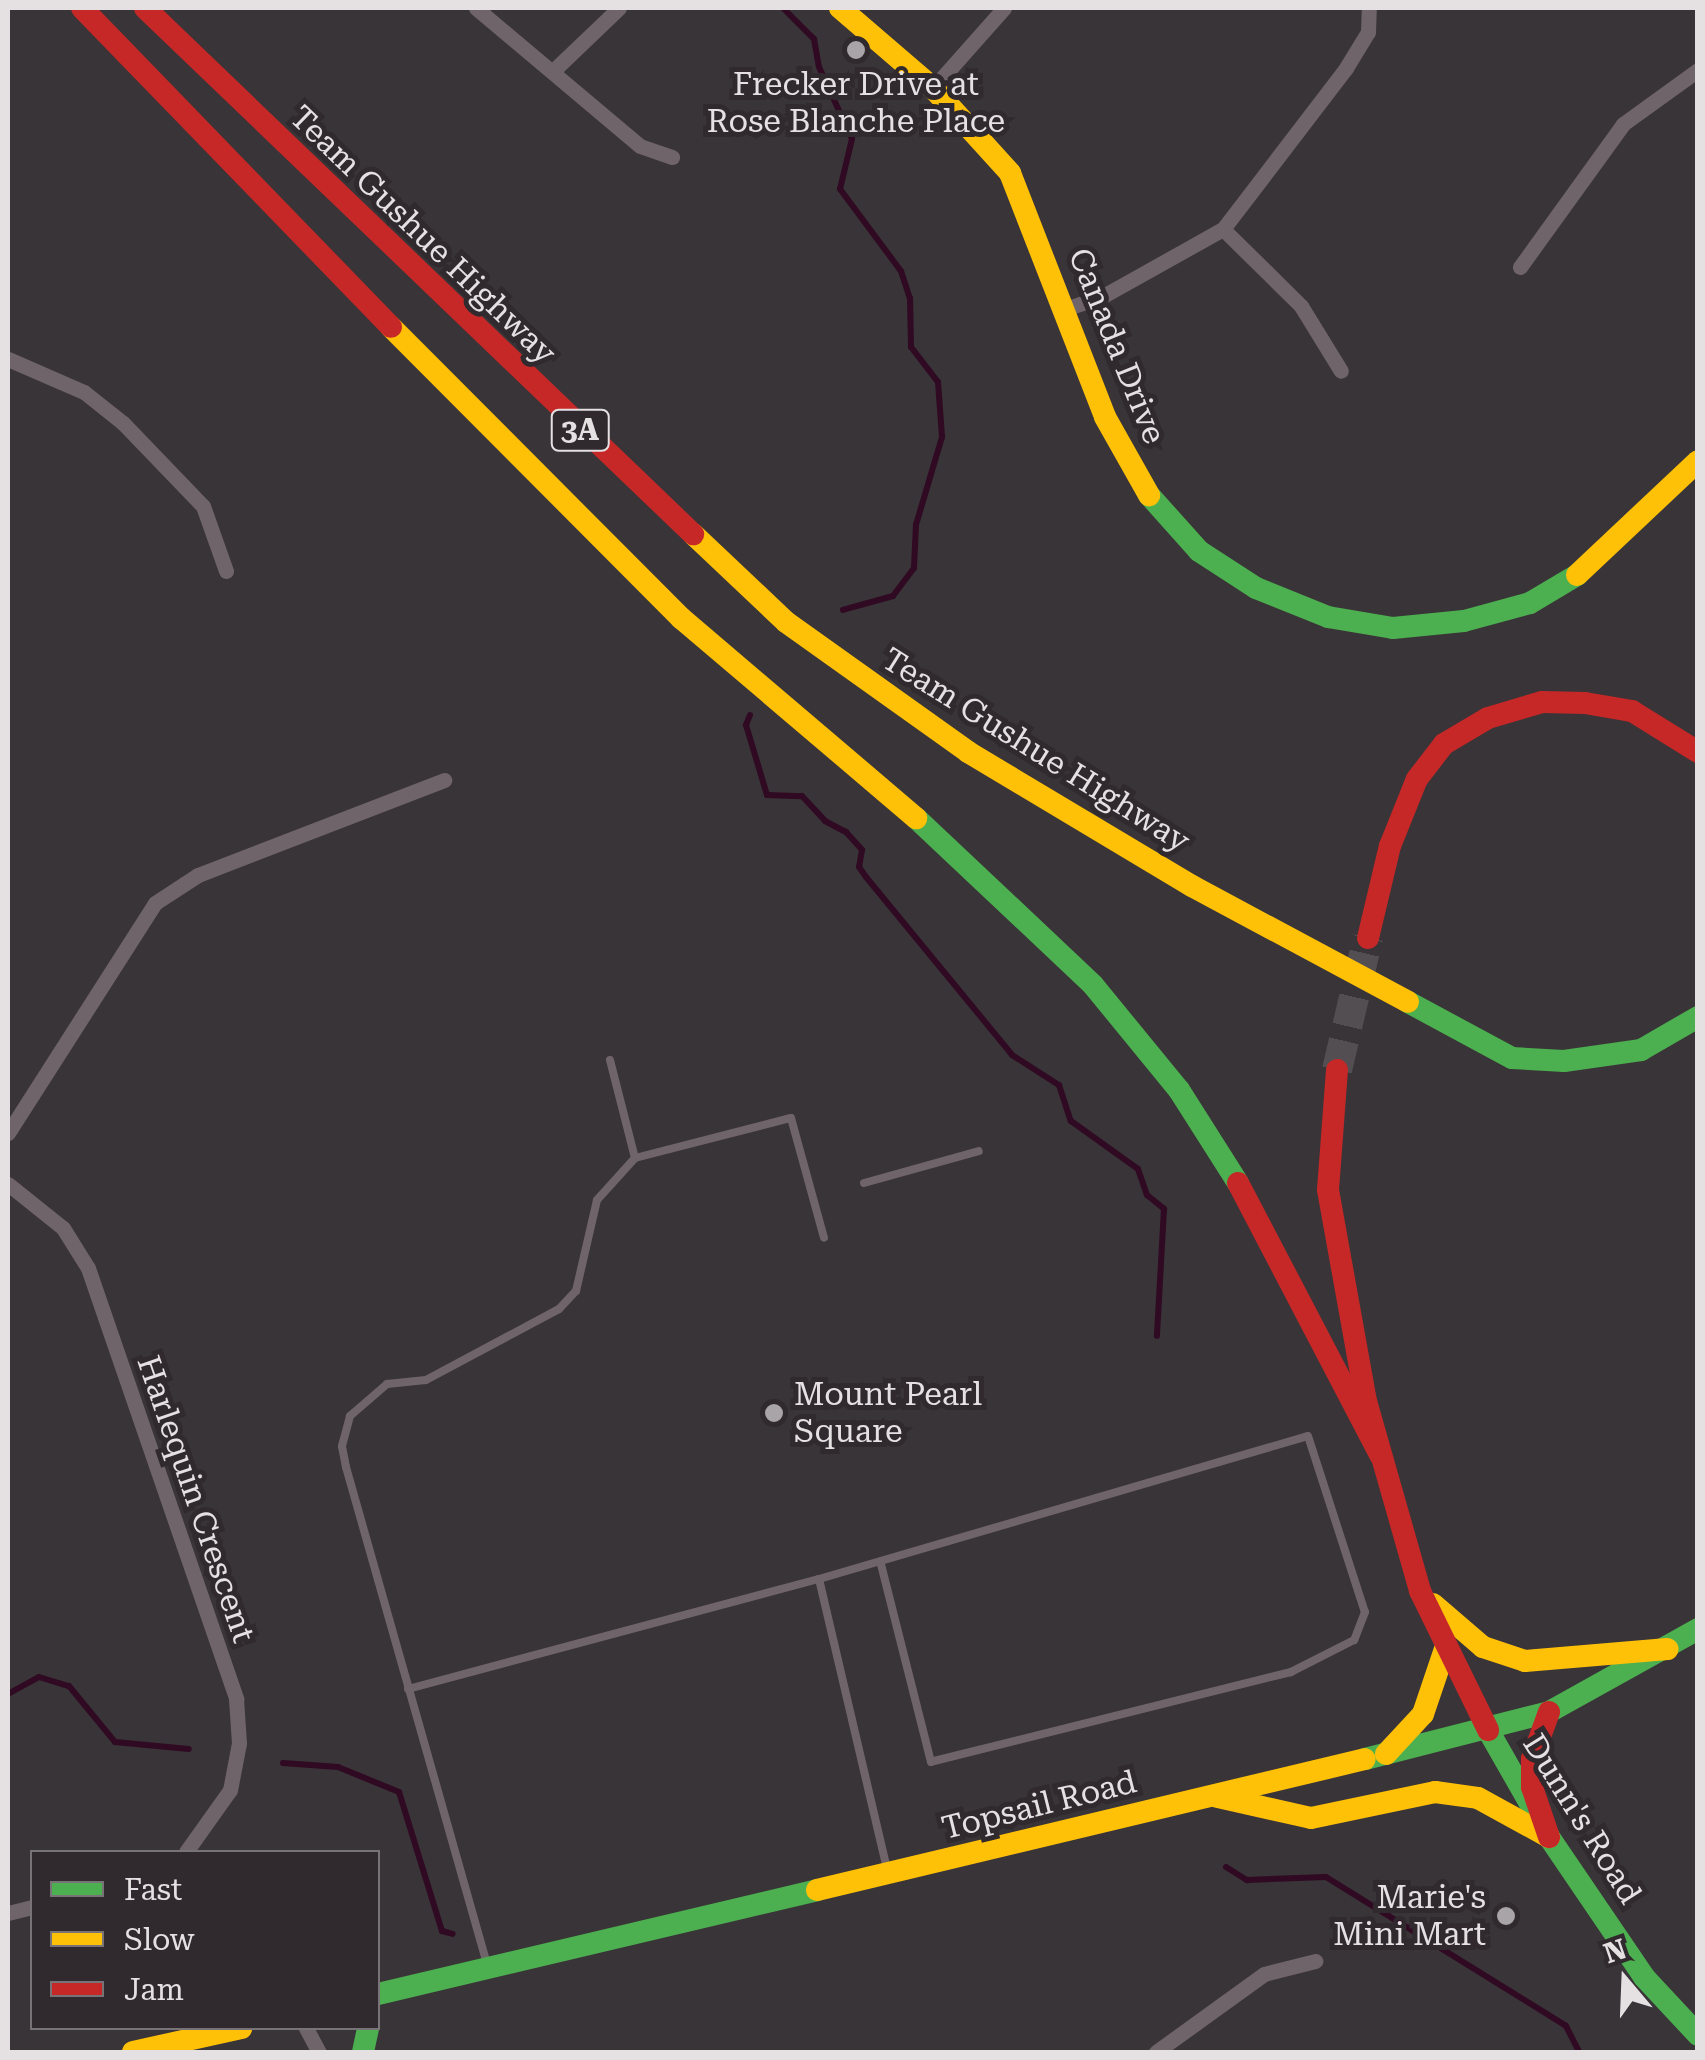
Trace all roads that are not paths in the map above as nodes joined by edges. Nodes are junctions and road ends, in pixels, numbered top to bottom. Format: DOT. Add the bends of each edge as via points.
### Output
graph roads {
  1 [pos="82,8"];
  2 [pos="145,8"];
  3 [pos="476,8"];
  4 [pos="619,8"];
  5 [pos="840,8"];
  6 [pos="1004,8"];
  7 [pos="1369,8"];
  8 [pos="1698,70"];
  9 [pos="552,71"];
  10 [pos="932,88"];
  11 [pos="672,157"];
  12 [pos="1223,229"];
  13 [pos="1520,267"];
  14 [pos="1065,309"];
  15 [pos="8,359"];
  16 [pos="1341,371"];
  17 [pos="1698,461"];
  18 [pos="226,571"];
  19 [pos="1698,752"];
  20 [pos="444,780"];
  21 [pos="1368,938"];
  22 [pos="1698,1016"];
  23 [pos="610,1060"];
  24 [pos="1337,1070"];
  25 [pos="8,1132"];
  26 [pos="979,1150"];
  27 [pos="635,1158"];
  28 [pos="864,1183"];
  29 [pos="8,1184"];
  30 [pos="824,1238"];
  31 [pos="1380,1455"];
  32 [pos="880,1562"];
  33 [pos="819,1579"];
  34 [pos="1420,1591"];
  35 [pos="1698,1629"];
  36 [pos="1445,1649"];
  37 [pos="1667,1650"];
  38 [pos="408,1689"];
  39 [pos="1549,1712"];
  40 [pos="1488,1730"];
  41 [pos="1386,1754"];
  42 [pos="1213,1796"];
  43 [pos="1549,1837"];
  44 [pos="187,1850"];
  45 [pos="888,1875"];
  46 [pos="1315,1961"];
  47 [pos="488,1966"];
  48 [pos="380,1999"];
  49 [pos="235,2030"];
  50 [pos="307,2030"];
  51 [pos="1698,2035"];
  52 [pos="164,2050"];
  53 [pos="133,2052"];
  54 [pos="319,2052"];
  55 [pos="1156,2052"];
  1 -- 31 [label="main road, 3A" via="588,528 681,618 794,706 1020,911 1144,1044 1242,1189"];
  2 -- 22 [label="main road, Team Gushue Highway / 3A" via="786,622 875,689 1054,805 1512,1058 1564,1061 1641,1050"];
  3 -- 9 [label="street"];
  4 -- 9 [label="street"];
  5 -- 10 [label="main road, Canada Drive"];
  6 -- 10 [label="street"];
  7 -- 12 [label="street" via="1368,32 1346,68"];
  8 -- 13 [label="street" via="1623,124"];
  9 -- 11 [label="street" via="640,146"];
  10 -- 14 [label="main road, Canada Drive" via="1010,173"];
  12 -- 14 [label="street" via="1103,296"];
  12 -- 16 [label="street" via="1301,306"];
  14 -- 17 [label="main road, Canada Drive" via="1105,417 1143,488 1199,552 1256,588 1328,616 1393,628 1464,621 1530,603 1598,558"];
  15 -- 18 [label="street" via="84,392 123,423 202,506"];
  19 -- 21 [label="main road" via="1632,711 1585,703 1542,702 1488,718 1444,744 1416,779 1390,846"];
  20 -- 25 [label="street" via="198,875 155,903"];
  23 -- 27 [label="lane"];
  24 -- 31 [label="main road" via="1328,1190"];
  26 -- 28 [label="lane"];
  27 -- 30 [label="lane" via="791,1118"];
  27 -- 38 [label="lane" via="597,1200 576,1290 558,1309 426,1380 387,1384 356,1407 345,1426 344,1457"];
  29 -- 44 [label="street, Harlequin Crescent" via="64,1228 88,1268 236,1699 240,1743 230,1790"];
  31 -- 34 [label="main road, Dunn's Road"];
  32 -- 32 [label="lane" via="932,1762 1291,1672 1354,1640 1364,1612 1308,1436"];
  32 -- 33 [label="lane"];
  33 -- 38 [label="lane"];
  33 -- 45 [label="lane"];
  34 -- 36 [label="main road, Dunn's Road"];
  34 -- 37 [label="main road" via="1483,1647 1524,1661"];
  35 -- 37 [label="main road, Topsail Road"];
  36 -- 40 [label="main road, Dunn's Road"];
  36 -- 41 [label="main road" via="1424,1714"];
  37 -- 39 [label="main road, Topsail Road"];
  38 -- 47 [label="lane"];
  39 -- 40 [label="main road, Topsail Road"];
  39 -- 43 [label="main road" via="1532,1773"];
  40 -- 41 [label="main road, Topsail Road"];
  40 -- 43 [label="main road, Dunn's Road"];
  41 -- 42 [label="main road, Topsail Road"];
  42 -- 43 [label="main road" via="1311,1818 1435,1792 1478,1798"];
  42 -- 45 [label="main road, Topsail Road"];
  43 -- 51 [label="main road, Dunn's Road" via="1644,1977"];
  45 -- 47 [label="main road, Topsail Road"];
  46 -- 55 [label="street" via="1264,1974"];
  47 -- 48 [label="main road, Topsail Road"];
  49 -- 52 [label="main road"];
  50 -- 54 [label="street"];
  52 -- 53 [label="main road"];
}
